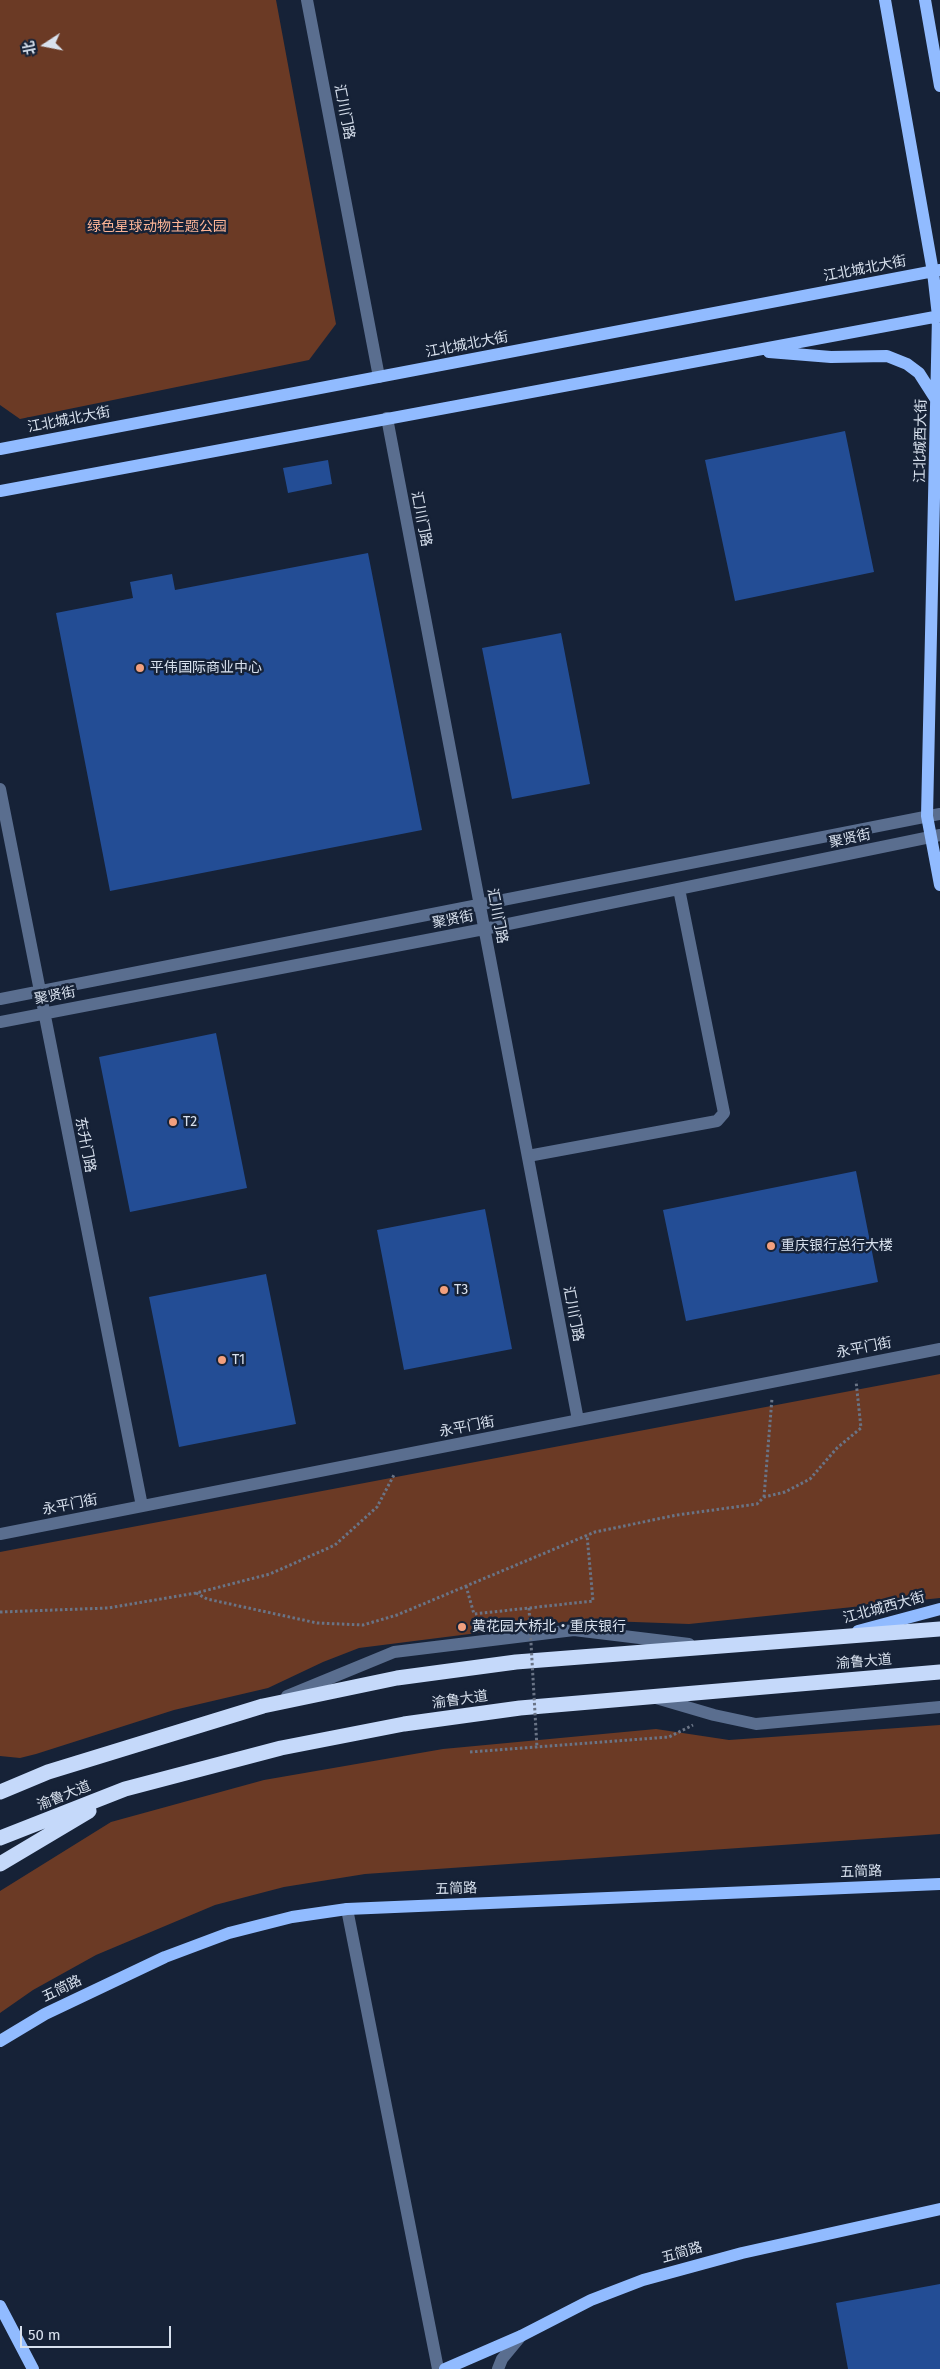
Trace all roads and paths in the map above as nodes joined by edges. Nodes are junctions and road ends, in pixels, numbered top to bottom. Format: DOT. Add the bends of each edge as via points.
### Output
graph roads {
  1 [pos="307,0"];
  2 [pos="885,0"];
  3 [pos="925,0"];
  4 [pos="940,86"];
  5 [pos="937,271"];
  6 [pos="939,316"];
  7 [pos="751,351"];
  8 [pos="379,377"];
  9 [pos="936,400"];
  10 [pos="387,418"];
  11 [pos="0,449"];
  12 [pos="0,491"];
  13 [pos="0,789"];
  14 [pos="934,815"];
  15 [pos="935,836"];
  16 [pos="940,885"];
  17 [pos="679,889"];
  18 [pos="479,905"];
  19 [pos="484,929"];
  20 [pos="40,991"];
  21 [pos="0,998"];
  22 [pos="44,1013"];
  23 [pos="0,1022"];
  24 [pos="528,1156"];
  25 [pos="940,1349"];
  26 [pos="854,1366"];
  27 [pos="774,1382"];
  28 [pos="578,1420"];
  29 [pos="404,1454"];
  30 [pos="764,1497"];
  31 [pos="142,1506"];
  32 [pos="0,1534"];
  33 [pos="587,1535"];
  34 [pos="466,1586"];
  35 [pos="196,1592"];
  36 [pos="529,1608"];
  37 [pos="940,1609"];
  38 [pos="0,1612"];
  39 [pos="940,1629"];
  40 [pos="835,1637"];
  41 [pos="709,1647"];
  42 [pos="940,1672"];
  43 [pos="651,1696"];
  44 [pos="263,1706"];
  45 [pos="940,1707"];
  46 [pos="714,1715"];
  47 [pos="537,1748"];
  48 [pos="470,1752"];
  49 [pos="48,1772"];
  50 [pos="0,1785"];
  51 [pos="125,1789"];
  52 [pos="0,1792"];
  53 [pos="0,1838"];
  54 [pos="0,1864"];
  55 [pos="940,1884"];
  56 [pos="347,1909"];
  57 [pos="0,2041"];
  58 [pos="940,2209"];
  59 [pos="0,2306"];
  60 [pos="520,2336"];
  61 [pos="33,2369"];
  62 [pos="438,2369"];
  63 [pos="446,2369"];
  64 [pos="498,2369"];
  1 -- 8 [label="street, 汇川门路"];
  2 -- 5 [label="main road, 江北城西大街"];
  3 -- 4 [label="main road"];
  5 -- 6 [label="main road, 江北城西大街"];
  5 -- 8 [label="main road, 江北城北大街"];
  6 -- 7 [label="main road"];
  6 -- 9 [label="main road, 江北城西大街"];
  7 -- 9 [label="main road" via="830,357 887,356 919,373"];
  7 -- 10 [label="main road"];
  8 -- 11 [label="main road, 江北城北大街"];
  9 -- 14 [label="main road, 江北城西大街"];
  10 -- 12 [label="main road"];
  10 -- 18 [label="street, 汇川门路"];
  13 -- 20 [label="street, 东升门路"];
  14 -- 15 [label="main road, 江北城西大街"];
  14 -- 18 [label="street, 聚贤街"];
  15 -- 16 [label="main road, 江北城西大街"];
  15 -- 17 [label="street, 聚贤街"];
  17 -- 19 [label="street, 聚贤街"];
  17 -- 24 [label="street" via="724,1112 717,1121"];
  18 -- 19 [label="street, 汇川门路"];
  18 -- 20 [label="street, 聚贤街"];
  19 -- 22 [label="street, 聚贤街"];
  19 -- 24 [label="street, 汇川门路"];
  20 -- 21 [label="street, 聚贤街"];
  20 -- 22 [label="street, 东升门路"];
  22 -- 23 [label="street, 聚贤街"];
  22 -- 31 [label="street, 东升门路"];
  24 -- 28 [label="street, 汇川门路"];
  25 -- 26 [label="street, 永平门街"];
  26 -- 27 [label="street, 永平门街"];
  26 -- 30 [label="path" via="861,1428 837,1448 810,1479 786,1492"];
  27 -- 28 [label="street, 永平门街"];
  27 -- 30 [label="path"];
  28 -- 29 [label="street, 永平门街"];
  29 -- 31 [label="street, 永平门街"];
  29 -- 35 [label="path" via="377,1507 335,1545 270,1574"];
  30 -- 33 [label="path" via="757,1504 677,1515"];
  31 -- 32 [label="street, 永平门街"];
  33 -- 34 [label="path"];
  33 -- 36 [label="path" via="593,1601"];
  34 -- 35 [label="path" via="397,1615 363,1625 317,1623 207,1599"];
  34 -- 36 [label="path" via="474,1614"];
  35 -- 38 [label="path" via="108,1608"];
  36 -- 47 [label="path, bridge"];
  37 -- 40 [label="main road, 江北城西大街"];
  39 -- 40 [label="highway, 渝鲁大道"];
  40 -- 41 [label="highway, 渝鲁大道"];
  41 -- 44 [label="highway, 渝鲁大道" via="516,1662 397,1678"];
  41 -- 44 [label="street" via="574,1630 394,1652"];
  42 -- 43 [label="highway, 渝鲁大道"];
  43 -- 46 [label="street"];
  43 -- 51 [label="highway, 渝鲁大道" via="520,1708 404,1724 281,1748"];
  44 -- 49 [label="highway, 渝鲁大道"];
  45 -- 46 [label="street" via="756,1724"];
  46 -- 47 [label="path" via="669,1737"];
  47 -- 48 [label="path"];
  49 -- 50 [label="highway"];
  49 -- 52 [label="highway, 渝鲁大道"];
  51 -- 53 [label="highway, 渝鲁大道"];
  51 -- 54 [label="highway"];
  55 -- 56 [label="main road, 五简路"];
  56 -- 57 [label="main road, 五简路" via="292,1917 230,1933 184,1950 44,2014"];
  56 -- 62 [label="street"];
  58 -- 60 [label="main road, 五简路" via="742,2252 643,2280 591,2300"];
  59 -- 61 [label="main road"];
  60 -- 63 [label="main road, 五简路"];
  60 -- 64 [label="street"];
}
